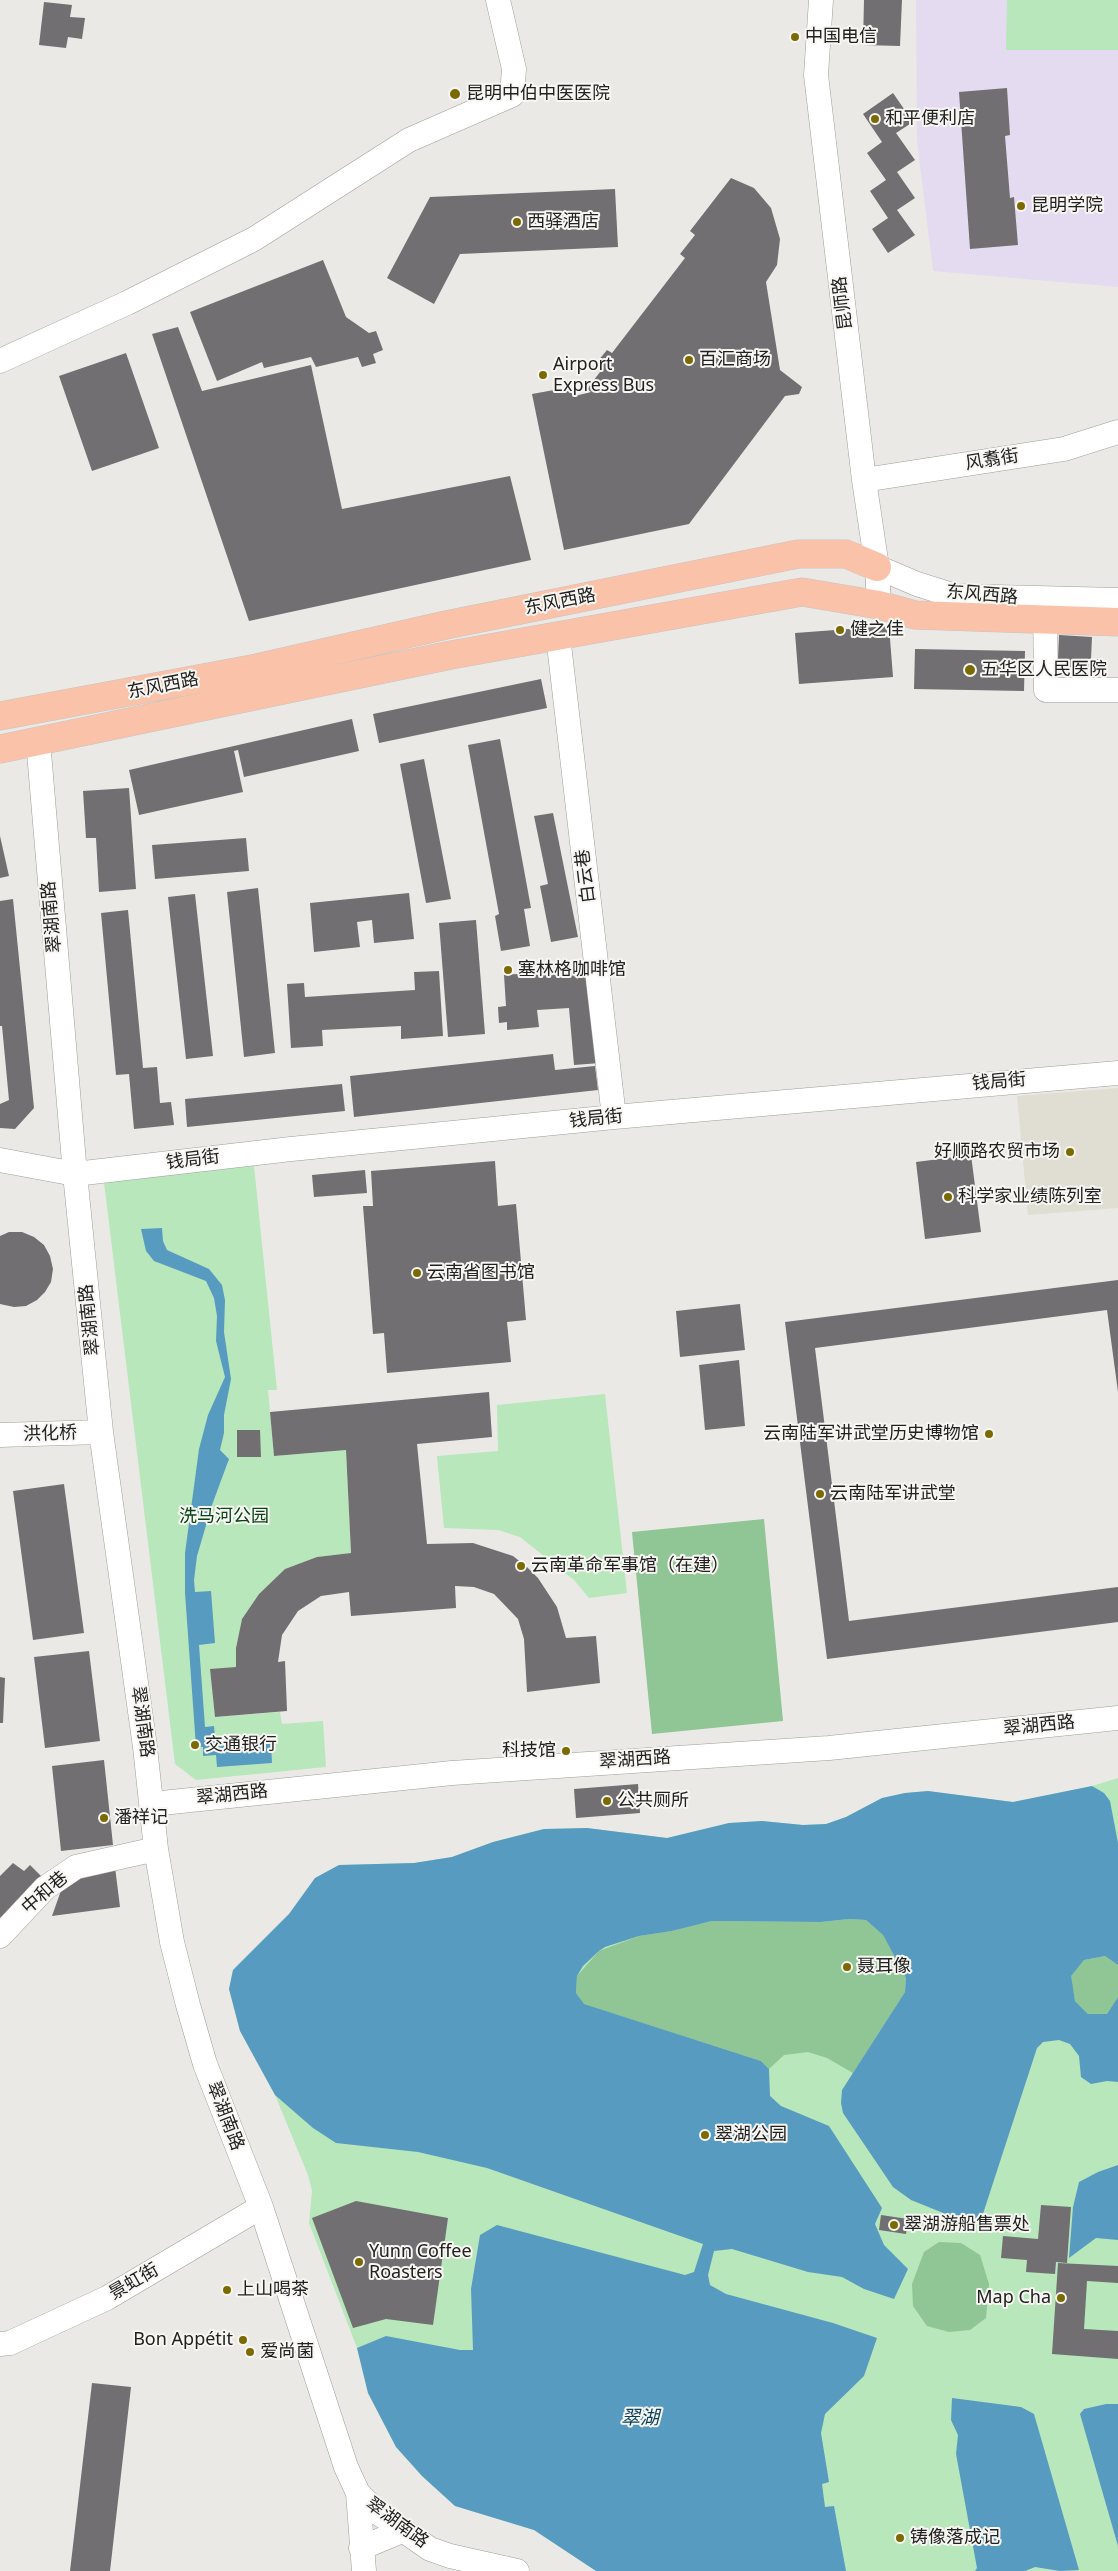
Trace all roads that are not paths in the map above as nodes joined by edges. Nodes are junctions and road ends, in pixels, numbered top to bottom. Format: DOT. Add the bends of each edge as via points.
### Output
graph roads {
  1 [pos="498,0"];
  2 [pos="821,0"];
  3 [pos="0,361"];
  4 [pos="1118,432"];
  5 [pos="864,480"];
  6 [pos="877,567"];
  7 [pos="1118,600"];
  8 [pos="879,606"];
  9 [pos="1046,610"];
  10 [pos="1118,622"];
  11 [pos="558,636"];
  12 [pos="1118,690"];
  13 [pos="0,716"];
  14 [pos="38,741"];
  15 [pos="0,749"];
  16 [pos="1118,1073"];
  17 [pos="614,1117"];
  18 [pos="0,1160"];
  19 [pos="75,1174"];
  20 [pos="101,1432"];
  21 [pos="0,1435"];
  22 [pos="1118,1718"];
  23 [pos="152,1804"];
  24 [pos="156,1849"];
  25 [pos="0,1936"];
  26 [pos="261,2207"];
  27 [pos="0,2344"];
  28 [pos="358,2493"];
  29 [pos="402,2531"];
  30 [pos="361,2548"];
  31 [pos="364,2571"];
  32 [pos="517,2571"];
  1 -- 3 [label="street" via="514,68 512,95 409,140 254,239 127,303"];
  2 -- 5 [label="street, 昆师路" via="816,75"];
  4 -- 5 [label="street, 风翥街" via="1064,449"];
  5 -- 6 [label="street, 昆师路"];
  6 -- 8 [label="street, 昆师路"];
  6 -- 9 [label="street, 东风西路" via="955,596"];
  6 -- 13 [label="main road, 东风西路" via="846,554 798,554 446,625 257,668"];
  7 -- 9 [label="street, 东风西路"];
  8 -- 9 [label="main road, 东风西路" via="915,616"];
  8 -- 11 [label="main road, 东风西路" via="802,592"];
  9 -- 10 [label="main road, 东风西路"];
  9 -- 12 [label="street" via="1046,690"];
  11 -- 14 [label="main road, 东风西路" via="441,657"];
  11 -- 17 [label="street, 白云巷"];
  14 -- 15 [label="main road, 东风西路"];
  14 -- 19 [label="street, 翠湖南路"];
  16 -- 17 [label="street, 钱局街"];
  17 -- 19 [label="street, 钱局街"];
  18 -- 19 [label="street, 钱局街"];
  19 -- 20 [label="street, 翠湖南路"];
  20 -- 21 [label="street, 洪化桥"];
  20 -- 23 [label="street, 翠湖南路"];
  22 -- 23 [label="street, 翠湖西路" via="830,1748 452,1773"];
  23 -- 24 [label="street, 翠湖南路"];
  24 -- 25 [label="street, 中和巷" via="76,1867 45,1888"];
  24 -- 26 [label="street, 翠湖南路" via="172,1942 202,2056"];
  26 -- 27 [label="street, 景虹街" via="107,2298 10,2343"];
  26 -- 28 [label="street, 翠湖南路" via="346,2467"];
  28 -- 29 [label="street, 翠湖南路"];
  28 -- 30 [label="street"];
  29 -- 30 [label="street"];
  29 -- 32 [label="street, 翠湖南路" via="450,2556"];
  30 -- 31 [label="street"];
}
